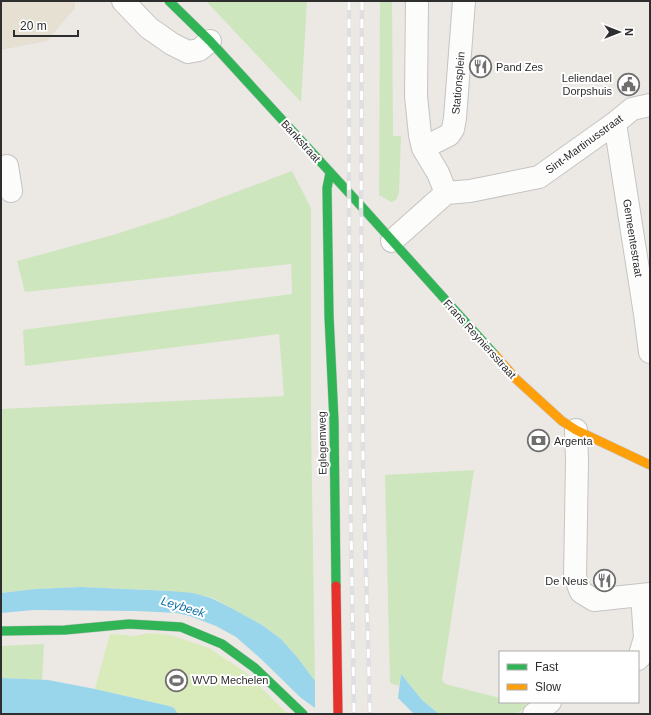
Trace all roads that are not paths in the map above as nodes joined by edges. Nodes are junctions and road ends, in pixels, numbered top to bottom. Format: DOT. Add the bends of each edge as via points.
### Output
graph roads {
  1 [pos="123,1"];
  2 [pos="169,1"];
  3 [pos="417,1"];
  4 [pos="464,1"];
  5 [pos="210,41"];
  6 [pos="650,105"];
  7 [pos="615,123"];
  8 [pos="423,148"];
  9 [pos="1,168"];
  10 [pos="330,173"];
  11 [pos="11,191"];
  12 [pos="446,193"];
  13 [pos="392,242"];
  14 [pos="650,352"];
  15 [pos="576,430"];
  16 [pos="650,464"];
  17 [pos="646,595"];
  18 [pos="1,631"];
  19 [pos="639,658"];
  20 [pos="549,703"];
  21 [pos="338,710"];
  22 [pos="303,714"];
  23 [pos="534,714"];
  1 -- 5 [label="street" via="149,28 188,52 199,50"];
  2 -- 5 [label="street, Bankstraat"];
  3 -- 8 [label="street" via="416,96"];
  4 -- 8 [label="street, Stationsplein" via="453,129 449,135"];
  5 -- 10 [label="street, Bankstraat"];
  6 -- 7 [label="street, Sint-Martinusstraat" via="632,109"];
  7 -- 12 [label="street, Sint-Martinusstraat" via="539,177 470,191"];
  7 -- 14 [label="street, Gemeentestraat"];
  8 -- 12 [label="street"];
  9 -- 11 [label="street" via="7,166"];
  10 -- 13 [label="street, Bankstraat"];
  10 -- 21 [label="street, Eglegemweg" via="327,188 334,421"];
  12 -- 13 [label="street"];
  13 -- 15 [label="street, Frans Reyniersstraat" via="516,379 562,421"];
  15 -- 16 [label="street, Frans Reyniersstraat"];
  15 -- 17 [label="street" via="577,582 582,592 594,600"];
  17 -- 19 [label="street" via="645,638"];
  18 -- 22 [label="street" via="65,630 128,624 181,627 222,644 255,668"];
  20 -- 23 [label="street"];
}
